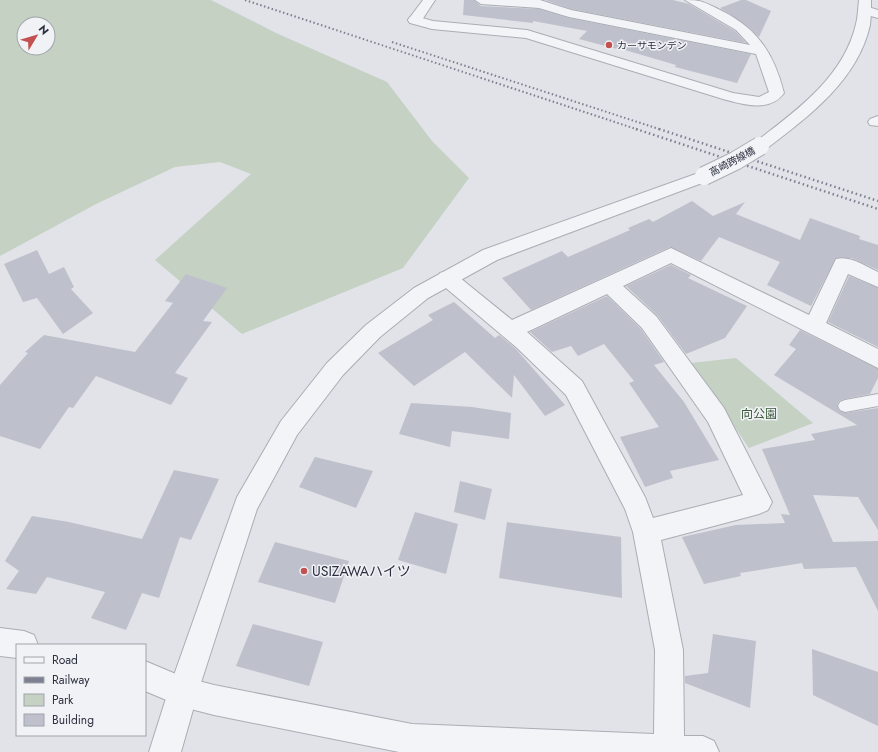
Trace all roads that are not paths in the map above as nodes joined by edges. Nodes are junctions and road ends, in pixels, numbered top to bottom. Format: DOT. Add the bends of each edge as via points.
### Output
graph roads {
  1 [pos="428,0"];
  2 [pos="481,0"];
  3 [pos="691,0"];
  4 [pos="870,8"];
  5 [pos="760,51"];
  6 [pos="447,278"];
  7 [pos="878,280"];
  8 [pos="609,284"];
  9 [pos="814,327"];
  10 [pos="509,331"];
  11 [pos="878,359"];
  12 [pos="878,400"];
  13 [pos="845,406"];
  14 [pos="646,532"];
  15 [pos="0,642"];
  16 [pos="16,644"];
  17 [pos="146,676"];
  18 [pos="183,692"];
  19 [pos="416,746"];
  20 [pos="669,750"];
  21 [pos="165,752"];
  22 [pos="703,752"];
  1 -- 5 [label="street" via="415,20 432,25 527,34 754,102 769,100 777,93 773,75"];
  2 -- 5 [label="street" via="540,4 569,13"];
  3 -- 5 [label="street" via="744,30"];
  4 -- 6 [label="street, 高崎跨線橋, bridge" via="860,36 842,71 806,110 760,146 704,176 490,256"];
  6 -- 10 [label="street"];
  6 -- 18 [label="street, 高崎跨線橋" via="421,293 373,331 335,369 289,428 246,505"];
  7 -- 9 [label="street" via="843,264"];
  8 -- 9 [label="street" via="671,255"];
  8 -- 10 [label="street"];
  8 -- 14 [label="street" via="649,322 716,415 759,502"];
  9 -- 11 [label="street"];
  10 -- 14 [label="street" via="574,388 636,505"];
  12 -- 13 [label="lane"];
  14 -- 20 [label="street" via="669,650"];
  15 -- 16 [label="street"];
  17 -- 18 [label="street"];
  18 -- 19 [label="street"];
  18 -- 21 [label="street, 高崎跨線橋"];
  19 -- 20 [label="street"];
  20 -- 22 [label="street"];
}
